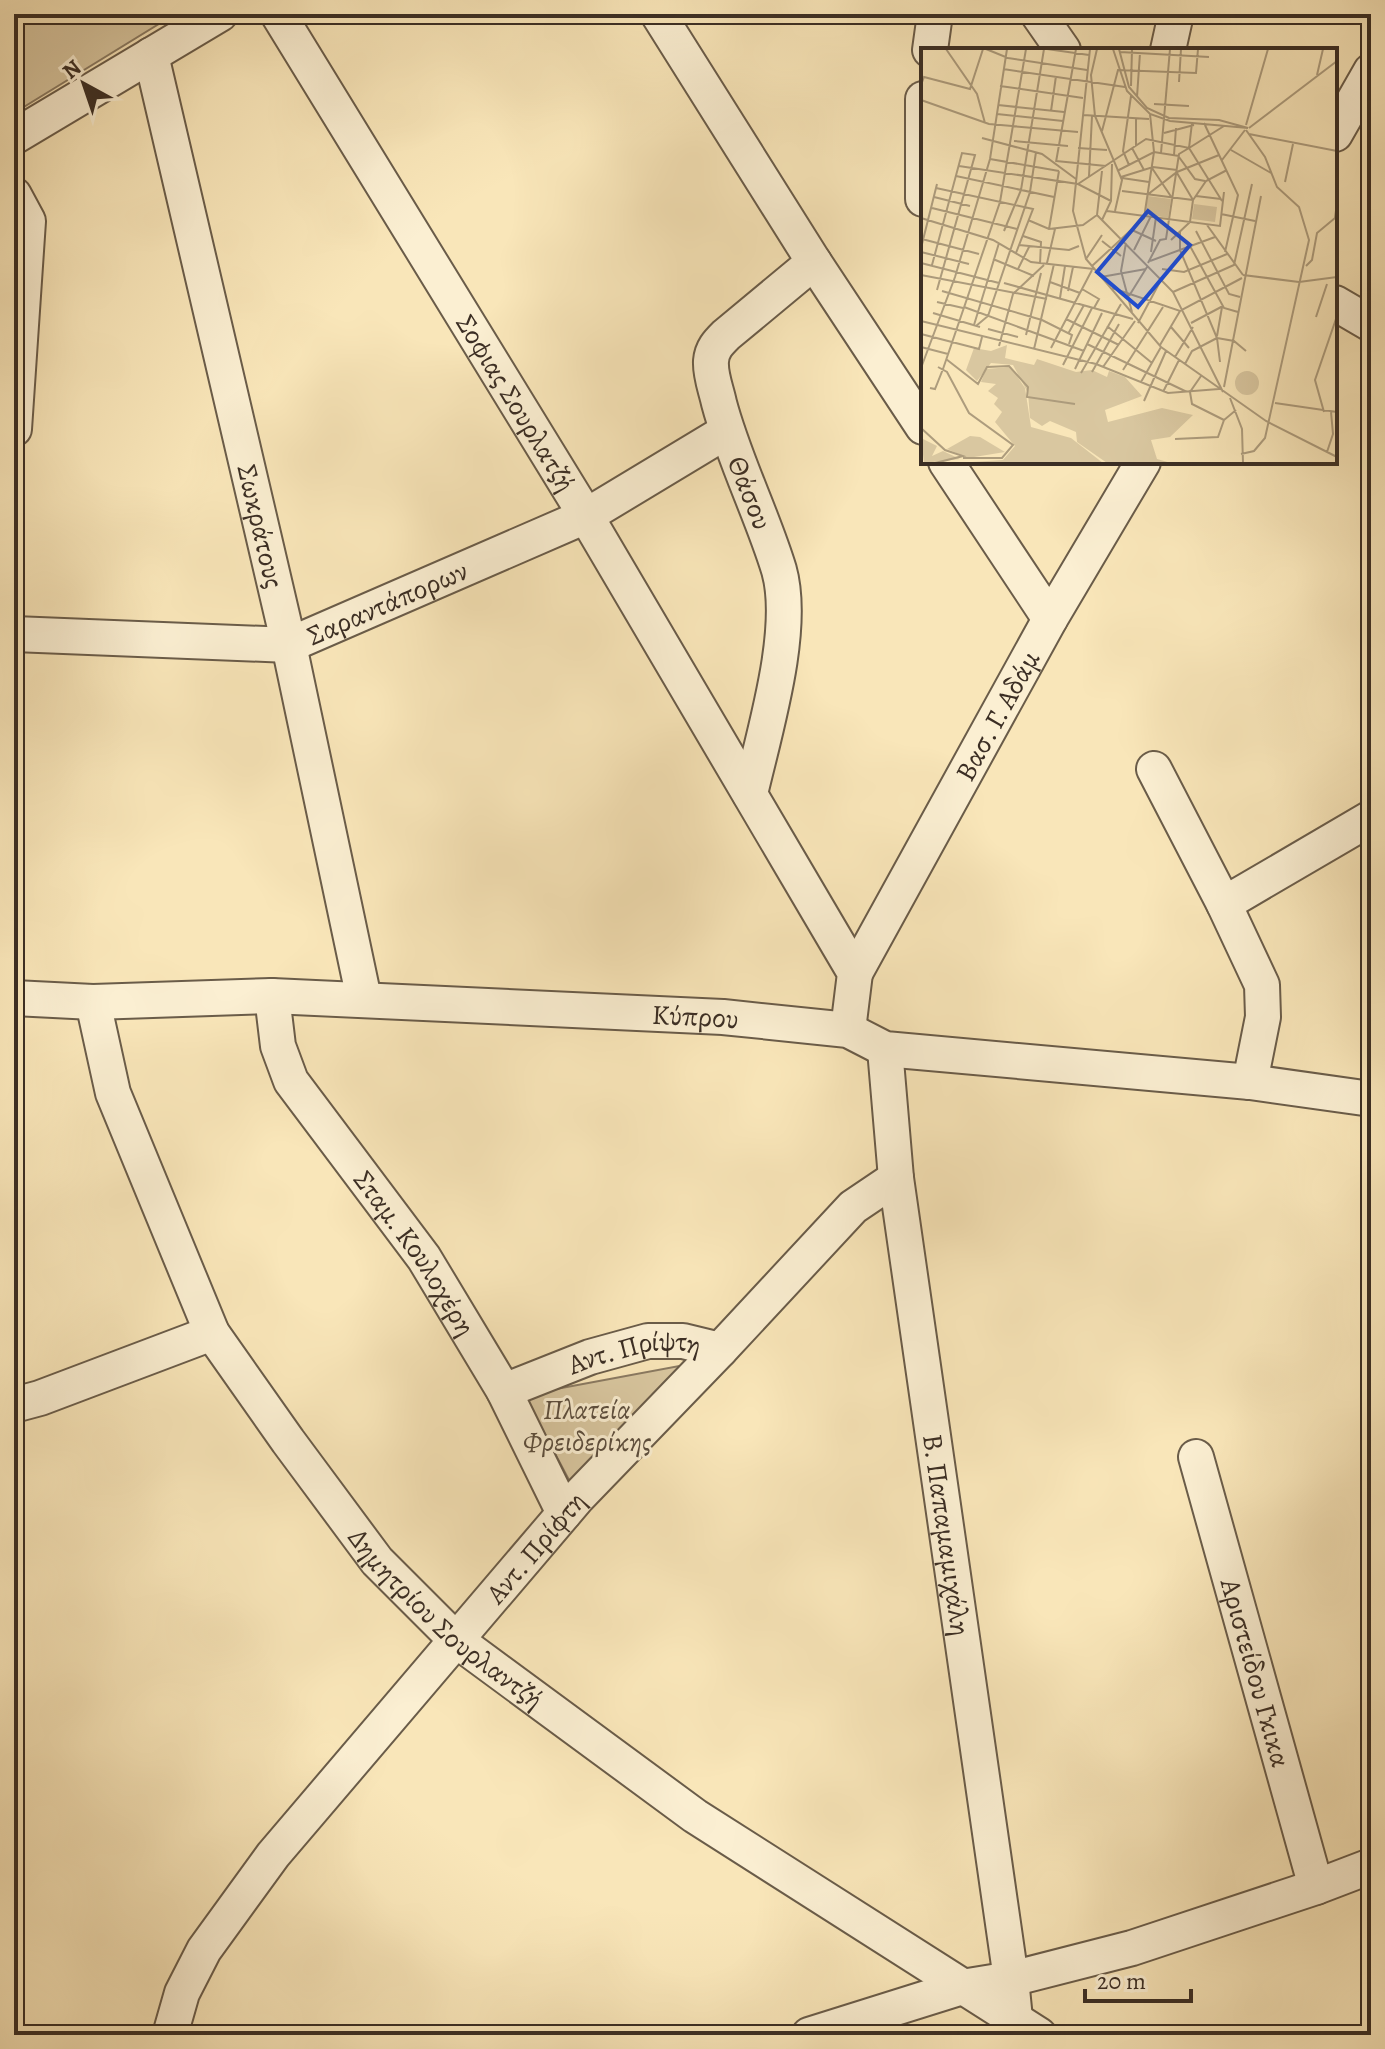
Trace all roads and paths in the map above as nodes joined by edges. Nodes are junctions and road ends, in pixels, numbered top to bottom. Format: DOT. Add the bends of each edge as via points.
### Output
graph roads {
  1 [pos="220,14"];
  2 [pos="278,14"];
  3 [pos="658,14"];
  4 [pos="935,14"];
  5 [pos="1038,14"];
  6 [pos="1176,14"];
  7 [pos="930,48"];
  8 [pos="1062,48"];
  9 [pos="1168,48"];
  10 [pos="151,55"];
  11 [pos="1371,71"];
  12 [pos="1337,130"];
  13 [pos="14,137"];
  14 [pos="14,195"];
  15 [pos="814,262"];
  16 [pos="1337,304"];
  17 [pos="1371,324"];
  18 [pos="921,424"];
  19 [pos="14,429"];
  20 [pos="727,431"];
  21 [pos="947,464"];
  22 [pos="1142,464"];
  23 [pos="586,516"];
  24 [pos="1050,619"];
  25 [pos="14,634"];
  26 [pos="289,645"];
  27 [pos="1154,769"];
  28 [pos="750,794"];
  29 [pos="1371,818"];
  30 [pos="1224,904"];
  31 [pos="855,973"];
  32 [pos="272,996"];
  33 [pos="14,998"];
  34 [pos="364,999"];
  35 [pos="93,1002"];
  36 [pos="848,1030"];
  37 [pos="885,1049"];
  38 [pos="1250,1082"];
  39 [pos="1371,1099"];
  40 [pos="896,1178"];
  41 [pos="212,1333"];
  42 [pos="720,1350"];
  43 [pos="504,1391"];
  44 [pos="14,1405"];
  45 [pos="1196,1457"];
  46 [pos="564,1513"];
  47 [pos="456,1640"];
  48 [pos="1371,1866"];
  49 [pos="1316,1887"];
  50 [pos="1011,1979"];
  51 [pos="962,1987"];
  52 [pos="1027,2027"];
  53 [pos="170,2035"];
  54 [pos="809,2035"];
  1 -- 10 [label="street"];
  2 -- 23 [label="street, Σοφιας Σουρλατζή"];
  3 -- 15 [label="street"];
  4 -- 7 [label="street"];
  5 -- 8 [label="street"];
  6 -- 9 [label="street"];
  10 -- 13 [label="street"];
  10 -- 26 [label="street, Σωκράτους"];
  11 -- 12 [label="street"];
  14 -- 19 [label="street" via="28,221"];
  15 -- 18 [label="street"];
  15 -- 20 [label="street, Θάσου" via="715,347 712,373"];
  16 -- 17 [label="street"];
  20 -- 23 [label="street, Σαραντάπορων"];
  20 -- 28 [label="street, Θάσου" via="779,573 784,609"];
  21 -- 24 [label="street"];
  22 -- 24 [label="street, Βασ. Γ. Αδάμ"];
  23 -- 26 [label="street, Σαραντάπορων"];
  23 -- 28 [label="street, Σοφιας Σουρλατζή"];
  24 -- 31 [label="street, Βασ. Γ. Αδάμ"];
  25 -- 26 [label="street, Σαραντάπορων"];
  26 -- 34 [label="street, Σωκράτους"];
  27 -- 30 [label="street"];
  28 -- 31 [label="street"];
  29 -- 30 [label="street"];
  30 -- 38 [label="street" via="1262,985 1263,1017"];
  31 -- 36 [label="street"];
  32 -- 34 [label="street, Κύπρου"];
  32 -- 35 [label="street, Κύπρου"];
  32 -- 43 [label="street, Σταμ. Κουλοχέρη" via="278,1046 291,1081 424,1258"];
  33 -- 35 [label="street, Κύπρου"];
  34 -- 36 [label="street, Κύπρου" via="723,1017"];
  35 -- 41 [label="street, Δημητρίου Σουρλαντζή" via="113,1093"];
  36 -- 37 [label="street, Κύπρου"];
  37 -- 38 [label="street, Κύπρου"];
  37 -- 40 [label="street, Β. Παπαμαμιχάλη"];
  38 -- 39 [label="street, Κύπρου"];
  40 -- 42 [label="street, Αντ. Πρίφτη" via="853,1207"];
  40 -- 50 [label="street, Β. Παπαμαμιχάλη"];
  41 -- 44 [label="street"];
  41 -- 47 [label="street, Δημητρίου Σουρλαντζή" via="377,1561"];
  42 -- 43 [label="street, Αντ. Πρίψτη" via="683,1341 648,1341"];
  42 -- 46 [label="street, Αντ. Πρίφτη"];
  43 -- 46 [label="street, Σταμ. Κουλοχέρη"];
  45 -- 49 [label="street, Αριστείδου Γκικα"];
  46 -- 47 [label="street, Αντ. Πρίφτη"];
  47 -- 51 [label="street, Δημητρίου Σουρλαντζή" via="695,1816"];
  47 -- 53 [label="street, Αντ. Πρίφτη" via="273,1855 212,1938 182,1993"];
  48 -- 49 [label="street"];
  49 -- 50 [label="street" via="1132,1948"];
  50 -- 51 [label="street"];
  50 -- 52 [label="street, Β. Παπαμαμιχάλη"];
  51 -- 52 [label="street, Δημητρίου Σουρλαντζή"];
  51 -- 54 [label="street"];
}
